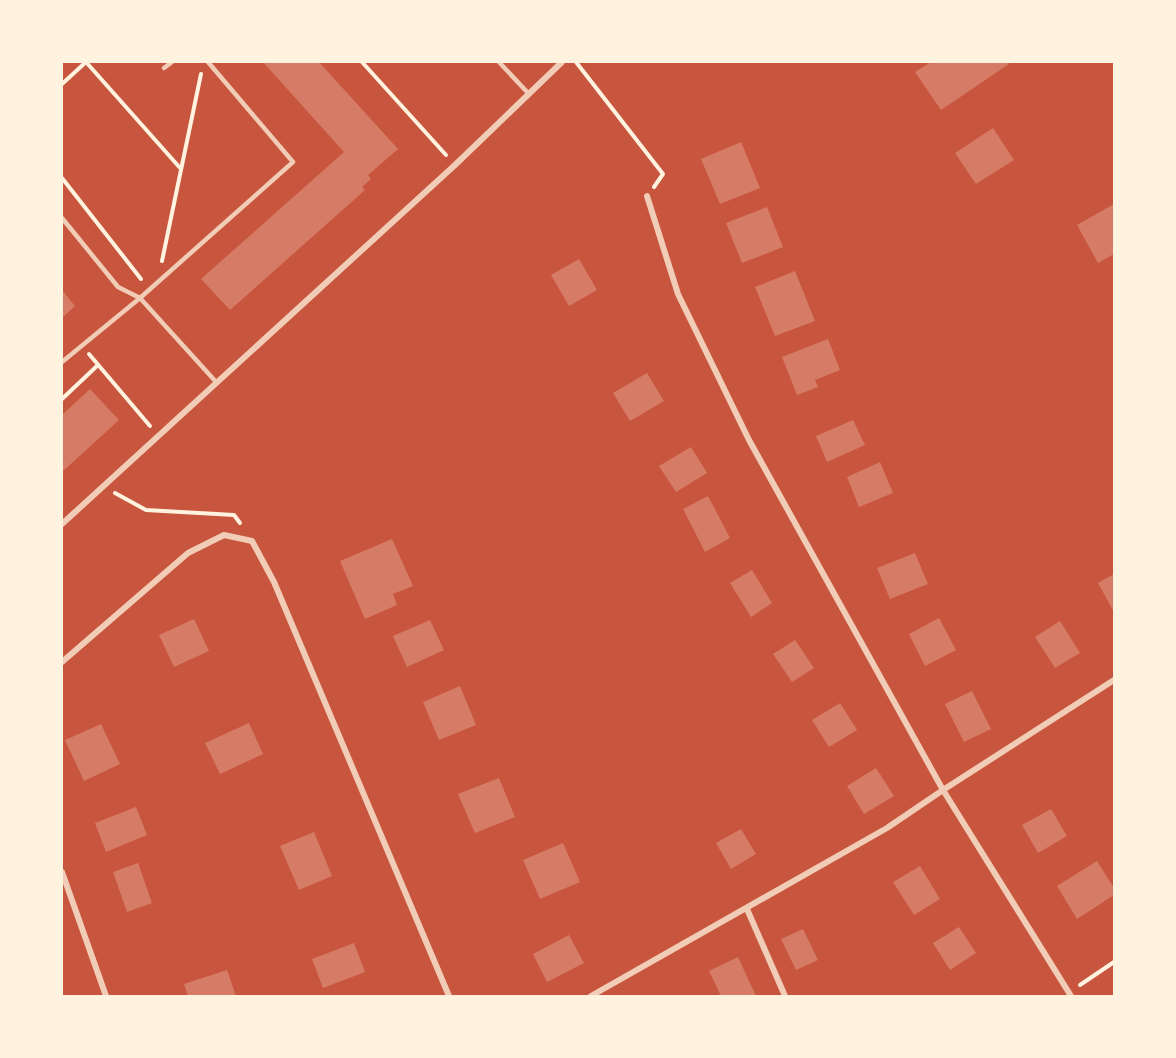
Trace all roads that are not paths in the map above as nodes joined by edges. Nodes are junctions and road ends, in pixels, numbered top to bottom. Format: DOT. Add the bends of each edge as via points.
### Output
graph roads {
  1 [pos="172,62"];
  2 [pos="208,62"];
  3 [pos="499,62"];
  4 [pos="562,62"];
  5 [pos="164,68"];
  6 [pos="528,93"];
  7 [pos="647,196"];
  8 [pos="62,218"];
  9 [pos="140,298"];
  10 [pos="62,362"];
  11 [pos="217,383"];
  12 [pos="62,524"];
  13 [pos="62,662"];
  14 [pos="1114,680"];
  15 [pos="943,790"];
  16 [pos="62,872"];
  17 [pos="747,909"];
  18 [pos="1070,995"];
  19 [pos="106,996"];
  20 [pos="449,996"];
  21 [pos="591,996"];
  22 [pos="785,996"];
  1 -- 5 [label="lane"];
  2 -- 9 [label="lane" via="293,162"];
  3 -- 6 [label="lane"];
  4 -- 6 [label="street"];
  6 -- 11 [label="street"];
  7 -- 15 [label="street" via="678,294 749,440"];
  8 -- 9 [label="lane" via="118,286"];
  9 -- 10 [label="lane"];
  9 -- 11 [label="lane"];
  11 -- 12 [label="street"];
  13 -- 20 [label="street" via="188,553 224,535 252,541 274,582"];
  14 -- 15 [label="street"];
  15 -- 17 [label="street" via="887,828"];
  15 -- 18 [label="street"];
  16 -- 19 [label="street"];
  17 -- 21 [label="street"];
  17 -- 22 [label="street"];
}
